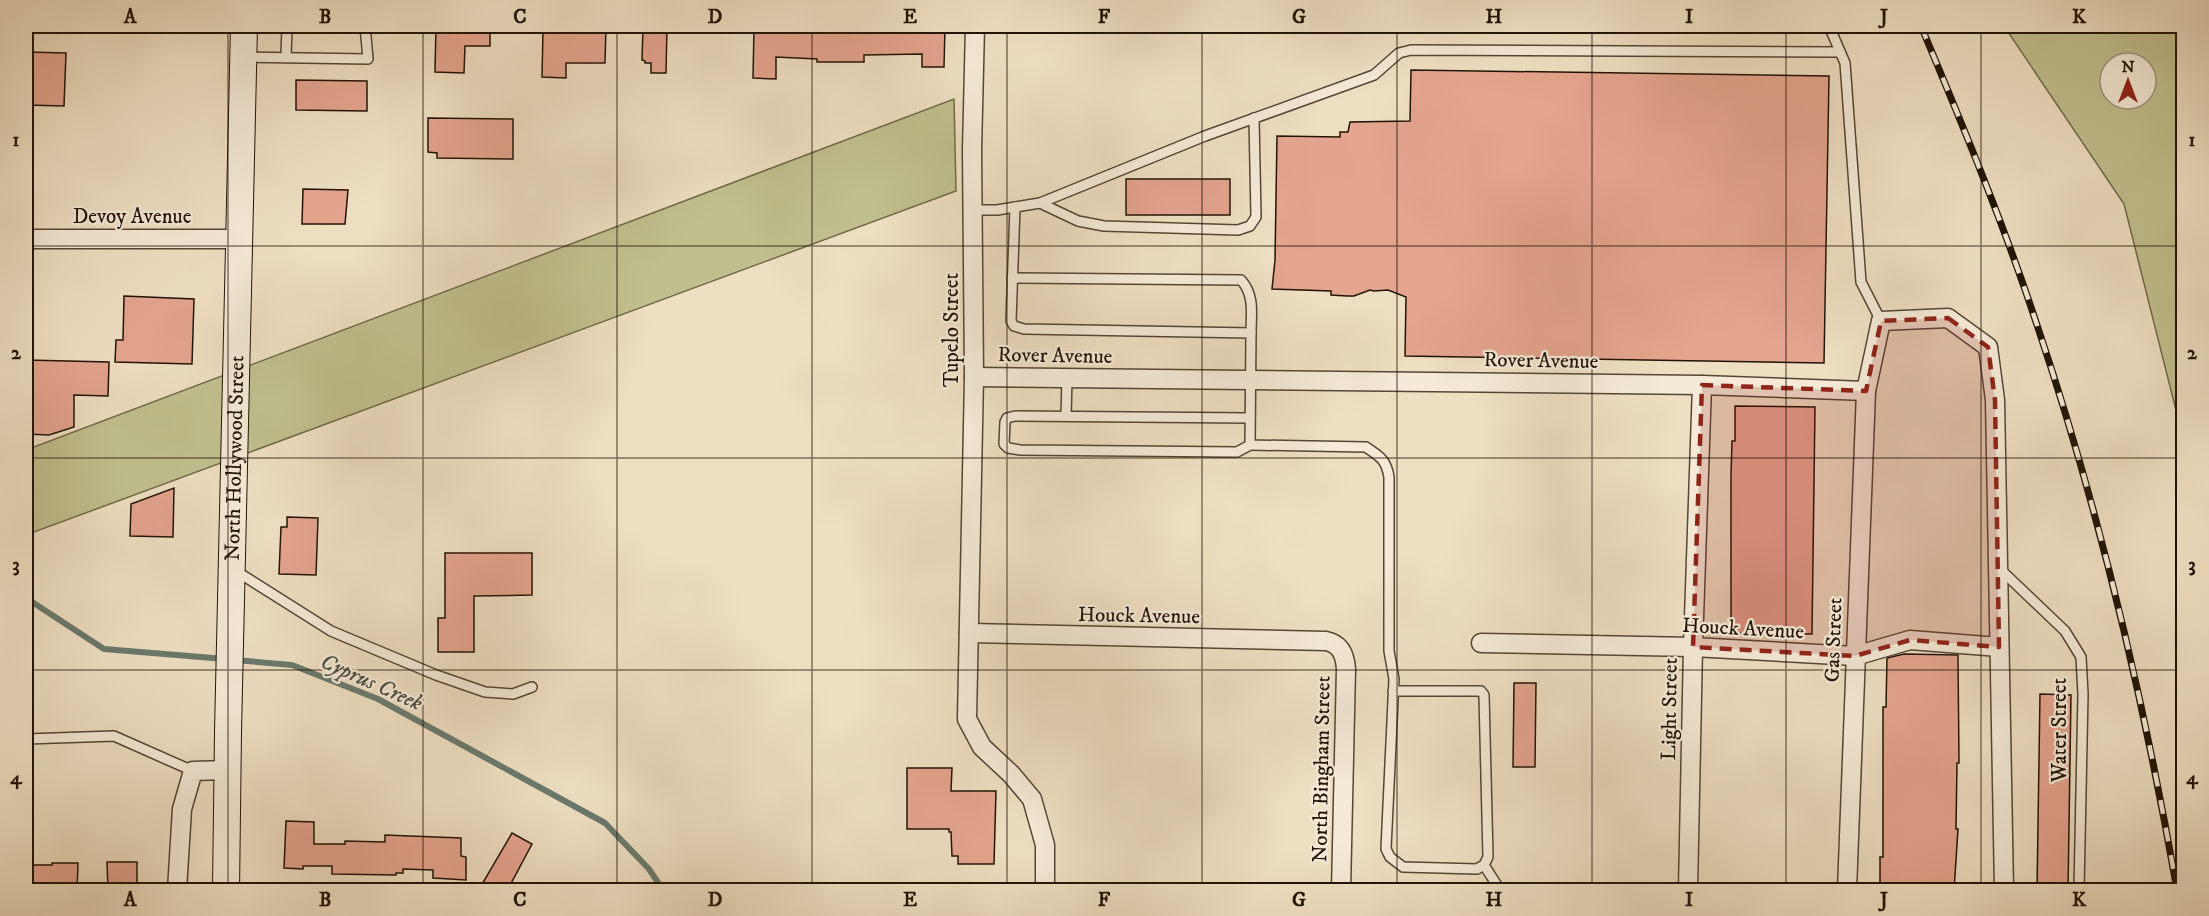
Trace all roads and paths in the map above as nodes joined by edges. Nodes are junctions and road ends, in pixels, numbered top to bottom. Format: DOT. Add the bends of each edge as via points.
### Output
graph roads {
  1 [pos="244,26"];
  2 [pos="287,26"];
  3 [pos="365,26"];
  4 [pos="975,26"];
  5 [pos="1829,26"];
  6 [pos="1840,52"];
  7 [pos="243,57"];
  8 [pos="286,57"];
  9 [pos="1254,118"];
  10 [pos="1040,203"];
  11 [pos="1015,207"];
  12 [pos="972,210"];
  13 [pos="26,239"];
  14 [pos="238,239"];
  15 [pos="1012,278"];
  16 [pos="1881,321"];
  17 [pos="1251,333"];
  18 [pos="974,377"];
  19 [pos="1066,378"];
  20 [pos="1251,380"];
  21 [pos="1702,385"];
  22 [pos="1866,391"];
  23 [pos="1066,416"];
  24 [pos="1250,418"];
  25 [pos="1250,445"];
  26 [pos="1998,567"];
  27 [pos="232,568"];
  28 [pos="969,633"];
  29 [pos="1308,641"];
  30 [pos="1481,643"];
  31 [pos="1693,647"];
  32 [pos="1999,647"];
  33 [pos="1855,656"];
  34 [pos="532,687"];
  35 [pos="1393,690"];
  36 [pos="26,739"];
  37 [pos="228,770"];
  38 [pos="193,771"];
  39 [pos="1484,865"];
  40 [pos="177,891"];
  41 [pos="226,891"];
  42 [pos="1045,891"];
  43 [pos="1341,891"];
  44 [pos="1500,891"];
  45 [pos="1688,891"];
  46 [pos="1848,891"];
  47 [pos="2004,891"];
  48 [pos="2079,891"];
  1 -- 7 [label="main road, North Hollywood Street"];
  2 -- 8 [label="lane"];
  3 -- 8 [label="lane" via="368,59"];
  4 -- 12 [label="street, Tupelo Street"];
  5 -- 6 [label="lane"];
  6 -- 9 [label="lane" via="1411,50 1399,53 1374,75"];
  6 -- 16 [label="lane" via="1845,63 1861,282"];
  7 -- 8 [label="lane"];
  7 -- 14 [label="main road, North Hollywood Street"];
  9 -- 10 [label="lane"];
  9 -- 10 [label="lane" via="1256,217 1250,226 1238,230 1104,226 1078,221"];
  10 -- 11 [label="lane"];
  11 -- 12 [label="lane"];
  11 -- 15 [label="lane"];
  12 -- 18 [label="street, Tupelo Street"];
  13 -- 14 [label="street, Devoy Avenue"];
  14 -- 27 [label="main road, North Hollywood Street"];
  15 -- 17 [label="lane" via="1241,280 1248,287 1251,300"];
  15 -- 17 [label="lane" via="1011,321 1024,329"];
  16 -- 22 [label="street"];
  16 -- 26 [label="street" via="1948,318 1988,347 1995,400"];
  17 -- 20 [label="lane"];
  18 -- 19 [label="street, Rover Avenue"];
  18 -- 28 [label="street, Tupelo Street"];
  19 -- 20 [label="street, Rover Avenue"];
  19 -- 23 [label="lane"];
  20 -- 21 [label="street, Rover Avenue"];
  20 -- 24 [label="lane"];
  21 -- 22 [label="street, Rover Avenue"];
  21 -- 31 [label="street, Light Street"];
  22 -- 33 [label="street, Gas Street"];
  23 -- 24 [label="lane"];
  23 -- 25 [label="lane" via="1007,418 1004,444 1020,450 1226,452 1238,452"];
  24 -- 25 [label="lane"];
  25 -- 35 [label="lane" via="1366,447 1387,465"];
  26 -- 32 [label="street"];
  26 -- 48 [label="lane, Water Street" via="2065,631 2081,657 2084,694"];
  27 -- 34 [label="lane" via="331,631 436,675 485,692 513,694"];
  27 -- 37 [label="main road, North Hollywood Street"];
  28 -- 29 [label="street, Houck Avenue"];
  28 -- 42 [label="street, Tupelo Street" via="967,719 982,747 1032,799 1045,845"];
  29 -- 43 [label="street, North Bingham Street" via="1333,643 1346,661"];
  30 -- 31 [label="street, Houck Avenue"];
  31 -- 33 [label="street, Houck Avenue"];
  31 -- 45 [label="street, Light Street"];
  32 -- 33 [label="street, Houck Avenue" via="1910,640"];
  32 -- 47 [label="street"];
  33 -- 46 [label="street, Gas Street"];
  35 -- 39 [label="lane" via="1484,695 1488,856"];
  35 -- 39 [label="lane" via="1386,849 1390,857 1403,867 1477,869"];
  36 -- 38 [label="lane" via="114,736"];
  37 -- 38 [label="street"];
  37 -- 41 [label="main road, North Hollywood Street"];
  38 -- 40 [label="street" via="182,809"];
  39 -- 44 [label="lane"];
}
